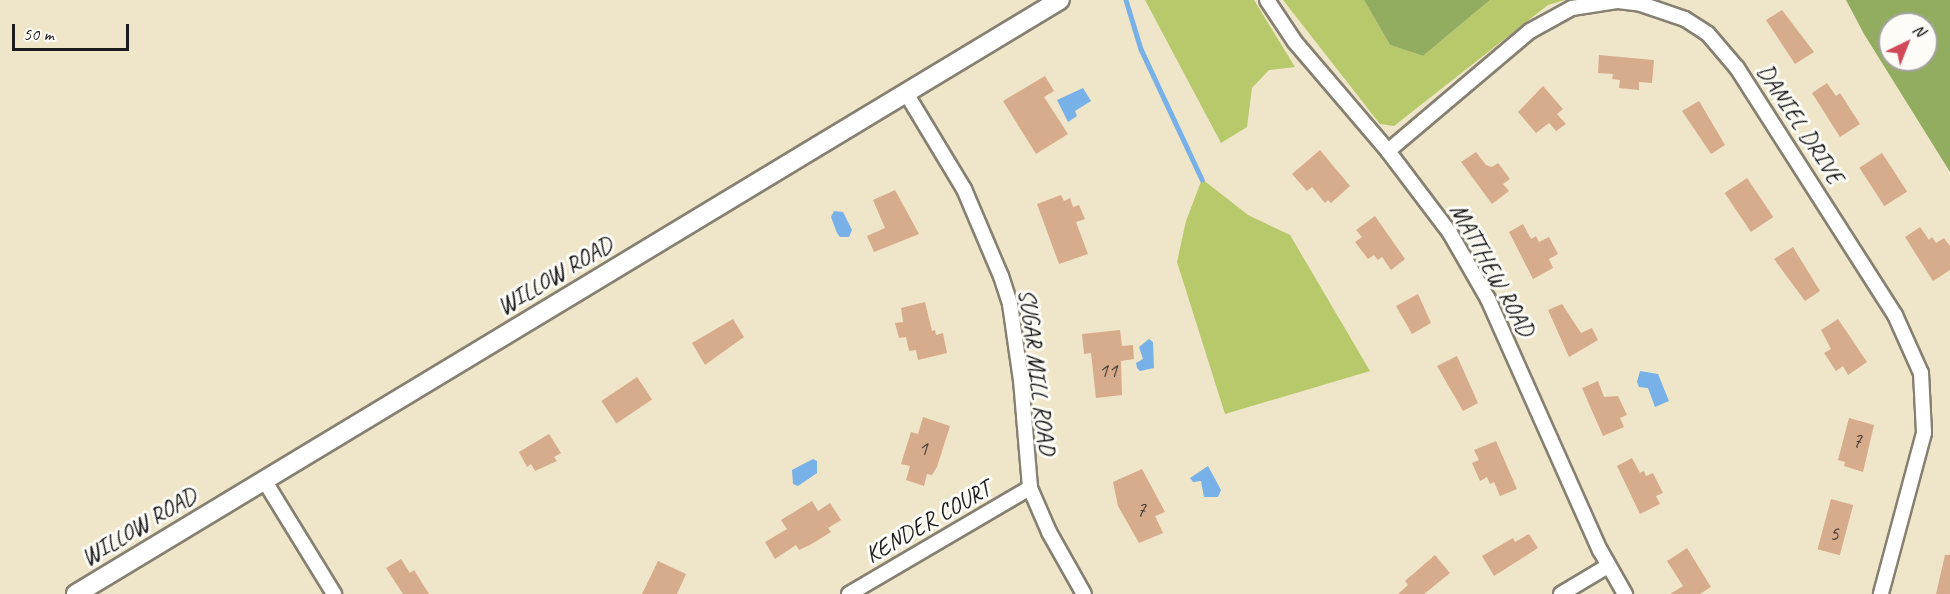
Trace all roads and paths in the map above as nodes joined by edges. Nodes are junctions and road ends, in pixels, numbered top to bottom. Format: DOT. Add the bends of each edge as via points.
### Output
graph roads {
  1 [pos="1060,0"];
  2 [pos="1267,0"];
  3 [pos="906,93"];
  4 [pos="1388,151"];
  5 [pos="264,480"];
  6 [pos="1030,488"];
  7 [pos="1608,566"];
  8 [pos="76,594"];
  9 [pos="334,594"];
  10 [pos="849,594"];
  11 [pos="1084,594"];
  12 [pos="1561,594"];
  13 [pos="1625,594"];
  14 [pos="1881,594"];
  1 -- 3 [label="street, WILLOW ROAD"];
  2 -- 4 [label="street, MATTHEW ROAD" via="1294,42"];
  3 -- 5 [label="street, WILLOW ROAD"];
  3 -- 6 [label="street, SUGAR MILL ROAD" via="964,189 1010,304"];
  4 -- 7 [label="street, MATTHEW ROAD" via="1450,233 1488,299"];
  4 -- 14 [label="street, DANIEL DRIVE" via="1530,31 1572,8 1618,2 1641,4 1686,20 1708,34 1737,68 1895,315 1922,373 1924,433"];
  5 -- 8 [label="street, WILLOW ROAD"];
  5 -- 9 [label="street"];
  6 -- 10 [label="street, KENDER COURT"];
  6 -- 11 [label="street, SUGAR MILL ROAD" via="1049,532"];
  7 -- 12 [label="street"];
  7 -- 13 [label="street, MATTHEW ROAD"];
}
